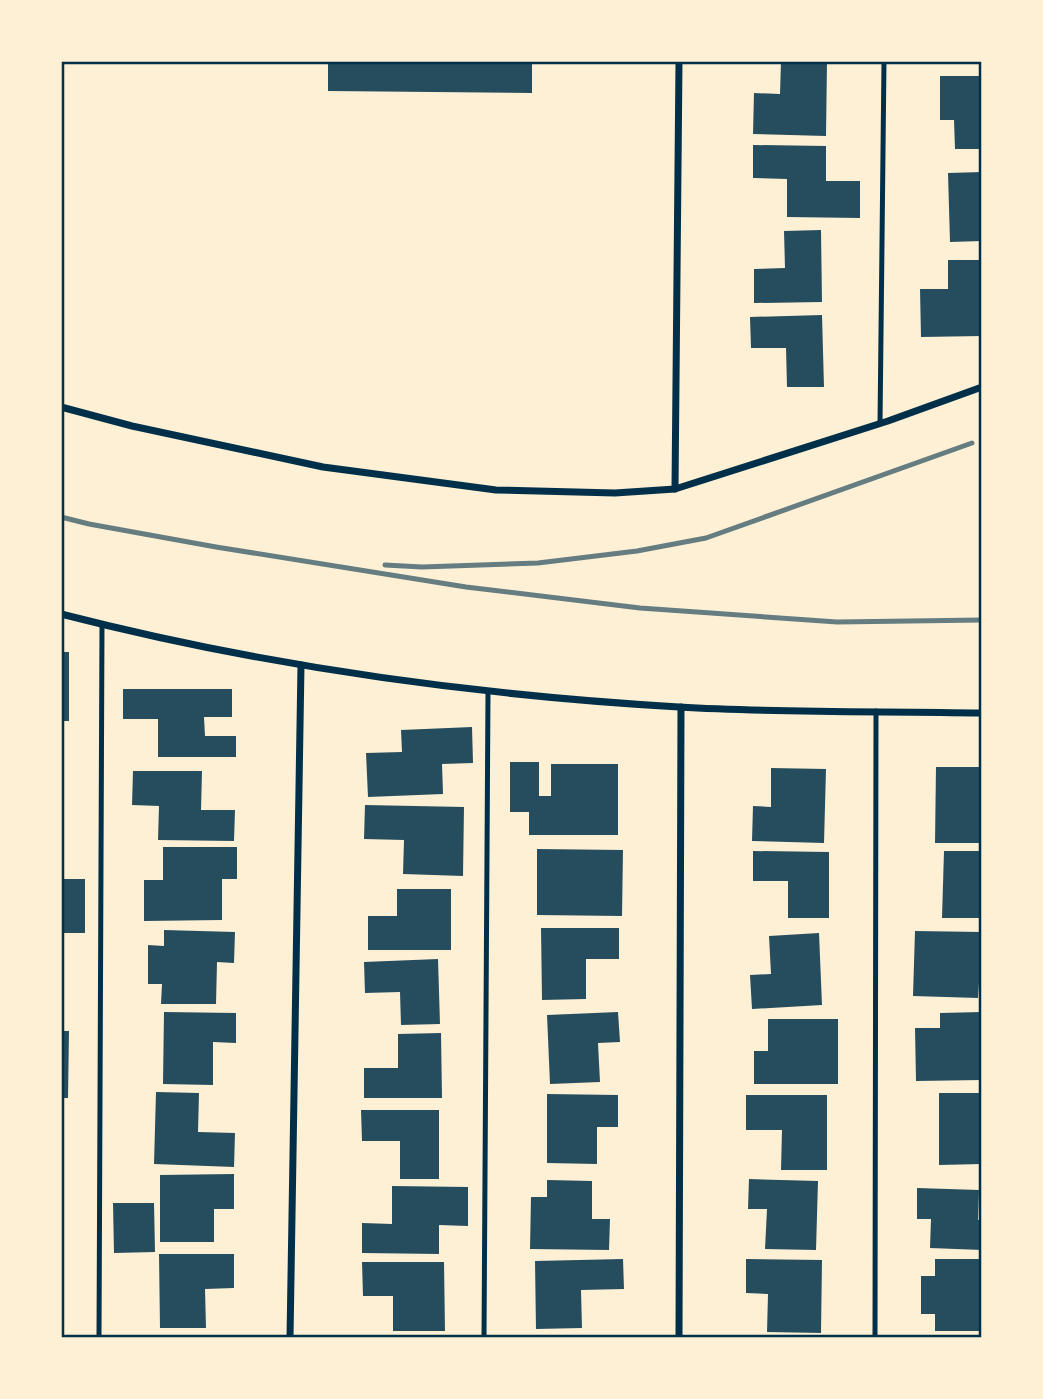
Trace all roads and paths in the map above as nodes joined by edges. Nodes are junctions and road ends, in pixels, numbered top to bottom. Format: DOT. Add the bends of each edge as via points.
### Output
graph roads {
  1 [pos="679,61"];
  2 [pos="884,61"];
  3 [pos="982,387"];
  4 [pos="61,407"];
  5 [pos="880,424"];
  6 [pos="676,489"];
  7 [pos="61,614"];
  8 [pos="102,625"];
  9 [pos="300,665"];
  10 [pos="488,692"];
  11 [pos="681,707"];
  12 [pos="876,711"];
  13 [pos="982,713"];
  14 [pos="99,1338"];
  15 [pos="290,1338"];
  16 [pos="484,1338"];
  17 [pos="679,1338"];
  18 [pos="875,1338"];
  1 -- 6 [label="street"];
  2 -- 5 [label="lane"];
  3 -- 5 [label="street"];
  4 -- 6 [label="street" via="323,467 496,490 615,493"];
  5 -- 6 [label="street"];
  7 -- 8 [label="street"];
  8 -- 9 [label="street"];
  8 -- 14 [label="lane"];
  9 -- 10 [label="street"];
  9 -- 15 [label="street"];
  10 -- 11 [label="street"];
  10 -- 16 [label="lane"];
  11 -- 12 [label="street"];
  11 -- 17 [label="street"];
  12 -- 13 [label="street"];
  12 -- 18 [label="lane"];
}
